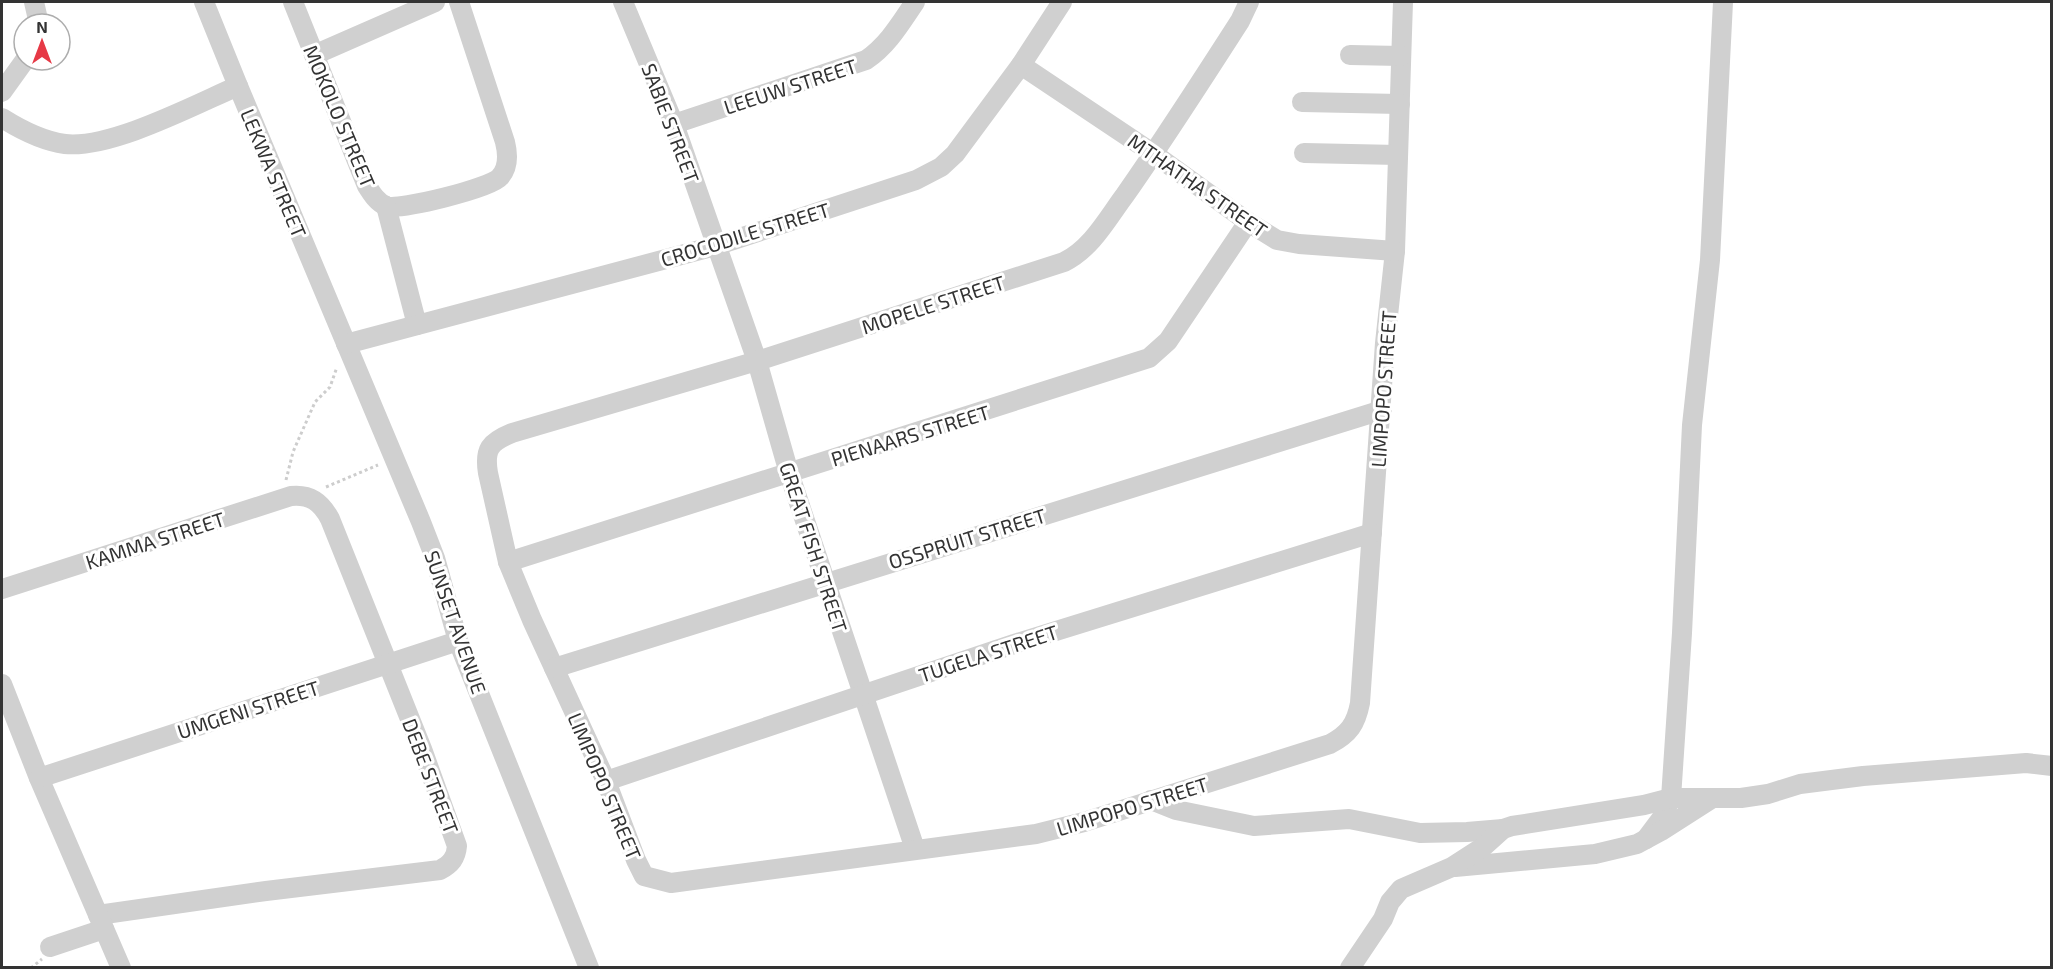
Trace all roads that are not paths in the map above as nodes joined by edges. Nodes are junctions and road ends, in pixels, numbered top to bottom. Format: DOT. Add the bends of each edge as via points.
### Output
graph roads {
  1 [pos="204,2"];
  2 [pos="293,2"];
  3 [pos="435,2"];
  4 [pos="459,2"];
  5 [pos="623,2"];
  6 [pos="915,2"];
  7 [pos="1062,2"];
  8 [pos="1249,2"];
  9 [pos="1403,2"];
  10 [pos="1724,2"];
  11 [pos="314,55"];
  12 [pos="1350,55"];
  13 [pos="1401,56"];
  14 [pos="1021,64"];
  15 [pos="16,72"];
  16 [pos="238,86"];
  17 [pos="2,92"];
  18 [pos="1302,102"];
  19 [pos="1400,104"];
  20 [pos="2,118"];
  21 [pos="674,124"];
  22 [pos="1304,153"];
  23 [pos="1154,154"];
  24 [pos="1398,155"];
  25 [pos="386,206"];
  26 [pos="1248,222"];
  27 [pos="715,246"];
  28 [pos="1395,251"];
  29 [pos="417,325"];
  30 [pos="346,344"];
  31 [pos="757,361"];
  32 [pos="1382,410"];
  33 [pos="495,441"];
  34 [pos="789,473"];
  35 [pos="309,496"];
  36 [pos="1372,533"];
  37 [pos="508,562"];
  38 [pos="825,582"];
  39 [pos="2,590"];
  40 [pos="458,641"];
  41 [pos="387,663"];
  42 [pos="554,668"];
  43 [pos="2,684"];
  44 [pos="863,695"];
  45 [pos="2052,766"];
  46 [pos="39,778"];
  47 [pos="606,781"];
  48 [pos="1671,798"];
  49 [pos="1714,798"];
  50 [pos="1151,800"];
  51 [pos="1503,829"];
  52 [pos="1646,839"];
  53 [pos="915,849"];
  54 [pos="1452,867"];
  55 [pos="101,922"];
  56 [pos="50,947"];
  57 [pos="121,968"];
  58 [pos="589,968"];
  59 [pos="1350,968"];
  1 -- 16 [label="street, LEKWA STREET"];
  2 -- 11 [label="street, MOKOLO STREET"];
  3 -- 11 [label="street"];
  4 -- 25 [label="street, MOKOLO STREET" via="505,142 505,169 489,185 400,207"];
  5 -- 21 [label="street, SABIE STREET"];
  6 -- 21 [label="street, LEEUW STREET" via="891,38 866,60"];
  7 -- 14 [label="street, CROCODILE STREET"];
  8 -- 23 [label="street, MOPELE STREET"];
  9 -- 13 [label="street, LIMPOPO STREET"];
  10 -- 48 [label="street" via="1710,260 1692,425"];
  11 -- 25 [label="street, MOKOLO STREET" via="368,186"];
  12 -- 13 [label="street"];
  13 -- 19 [label="street, LIMPOPO STREET"];
  14 -- 23 [label="street, MTHATHA STREET"];
  14 -- 27 [label="street, CROCODILE STREET" via="955,154 930,174"];
  15 -- 17 [label="street"];
  16 -- 20 [label="street" via="131,132 97,142 46,140"];
  16 -- 30 [label="street, LEKWA STREET"];
  18 -- 19 [label="street"];
  19 -- 24 [label="street, LIMPOPO STREET"];
  21 -- 27 [label="street, SABIE STREET"];
  22 -- 24 [label="street"];
  23 -- 26 [label="street, MTHATHA STREET"];
  23 -- 31 [label="street, MOPELE STREET" via="1094,238 1076,256"];
  24 -- 28 [label="street, LIMPOPO STREET"];
  25 -- 29 [label="street"];
  26 -- 28 [label="street, MTHATHA STREET" via="1288,243"];
  26 -- 34 [label="street, PIENAARS STREET" via="1168,342 1149,358"];
  27 -- 29 [label="street, CROCODILE STREET"];
  27 -- 31 [label="street, GREAT FISH STREET"];
  28 -- 32 [label="street, LIMPOPO STREET"];
  29 -- 30 [label="street, CROCODILE STREET"];
  30 -- 40 [label="street, SUNSET AVENUE" via="435,558"];
  31 -- 33 [label="street, MOPELE STREET"];
  31 -- 34 [label="street, GREAT FISH STREET"];
  32 -- 36 [label="street, LIMPOPO STREET"];
  32 -- 38 [label="street, OSSPRUIT STREET"];
  33 -- 37 [label="street, LIMPOPO STREET" via="486,462"];
  34 -- 37 [label="street, PIENAARS STREET"];
  34 -- 38 [label="street, GREAT FISH STREET"];
  35 -- 39 [label="street, KAMMA STREET" via="281,499"];
  35 -- 41 [label="street, DEBE STREET" via="330,519"];
  36 -- 44 [label="street, TUGELA STREET"];
  36 -- 50 [label="street, LIMPOPO STREET" via="1360,703 1351,730 1330,744"];
  37 -- 42 [label="street, LIMPOPO STREET"];
  38 -- 42 [label="street, OSSPRUIT STREET"];
  38 -- 44 [label="street, GREAT FISH STREET"];
  40 -- 41 [label="street, UMGENI STREET"];
  40 -- 58 [label="street, SUNSET AVENUE"];
  41 -- 46 [label="street, UMGENI STREET"];
  41 -- 55 [label="street, DEBE STREET" via="454,835 457,854 451,864 440,870 266,891"];
  42 -- 47 [label="street, LIMPOPO STREET"];
  43 -- 46 [label="street"];
  44 -- 47 [label="street, TUGELA STREET"];
  44 -- 53 [label="street, GREAT FISH STREET"];
  45 -- 49 [label="street" via="2026,764 1863,776 1800,784 1768,794"];
  46 -- 55 [label="street"];
  47 -- 53 [label="street, LIMPOPO STREET" via="644,876 657,880 671,882"];
  48 -- 49 [label="street"];
  48 -- 51 [label="street"];
  48 -- 52 [label="street"];
  49 -- 52 [label="street"];
  50 -- 51 [label="street" via="1176,810 1254,826 1349,819 1420,833"];
  50 -- 53 [label="street, LIMPOPO STREET" via="1036,834"];
  51 -- 54 [label="street"];
  52 -- 54 [label="street" via="1595,854"];
  54 -- 59 [label="street" via="1401,889"];
  55 -- 56 [label="street"];
  55 -- 57 [label="street"];
}
